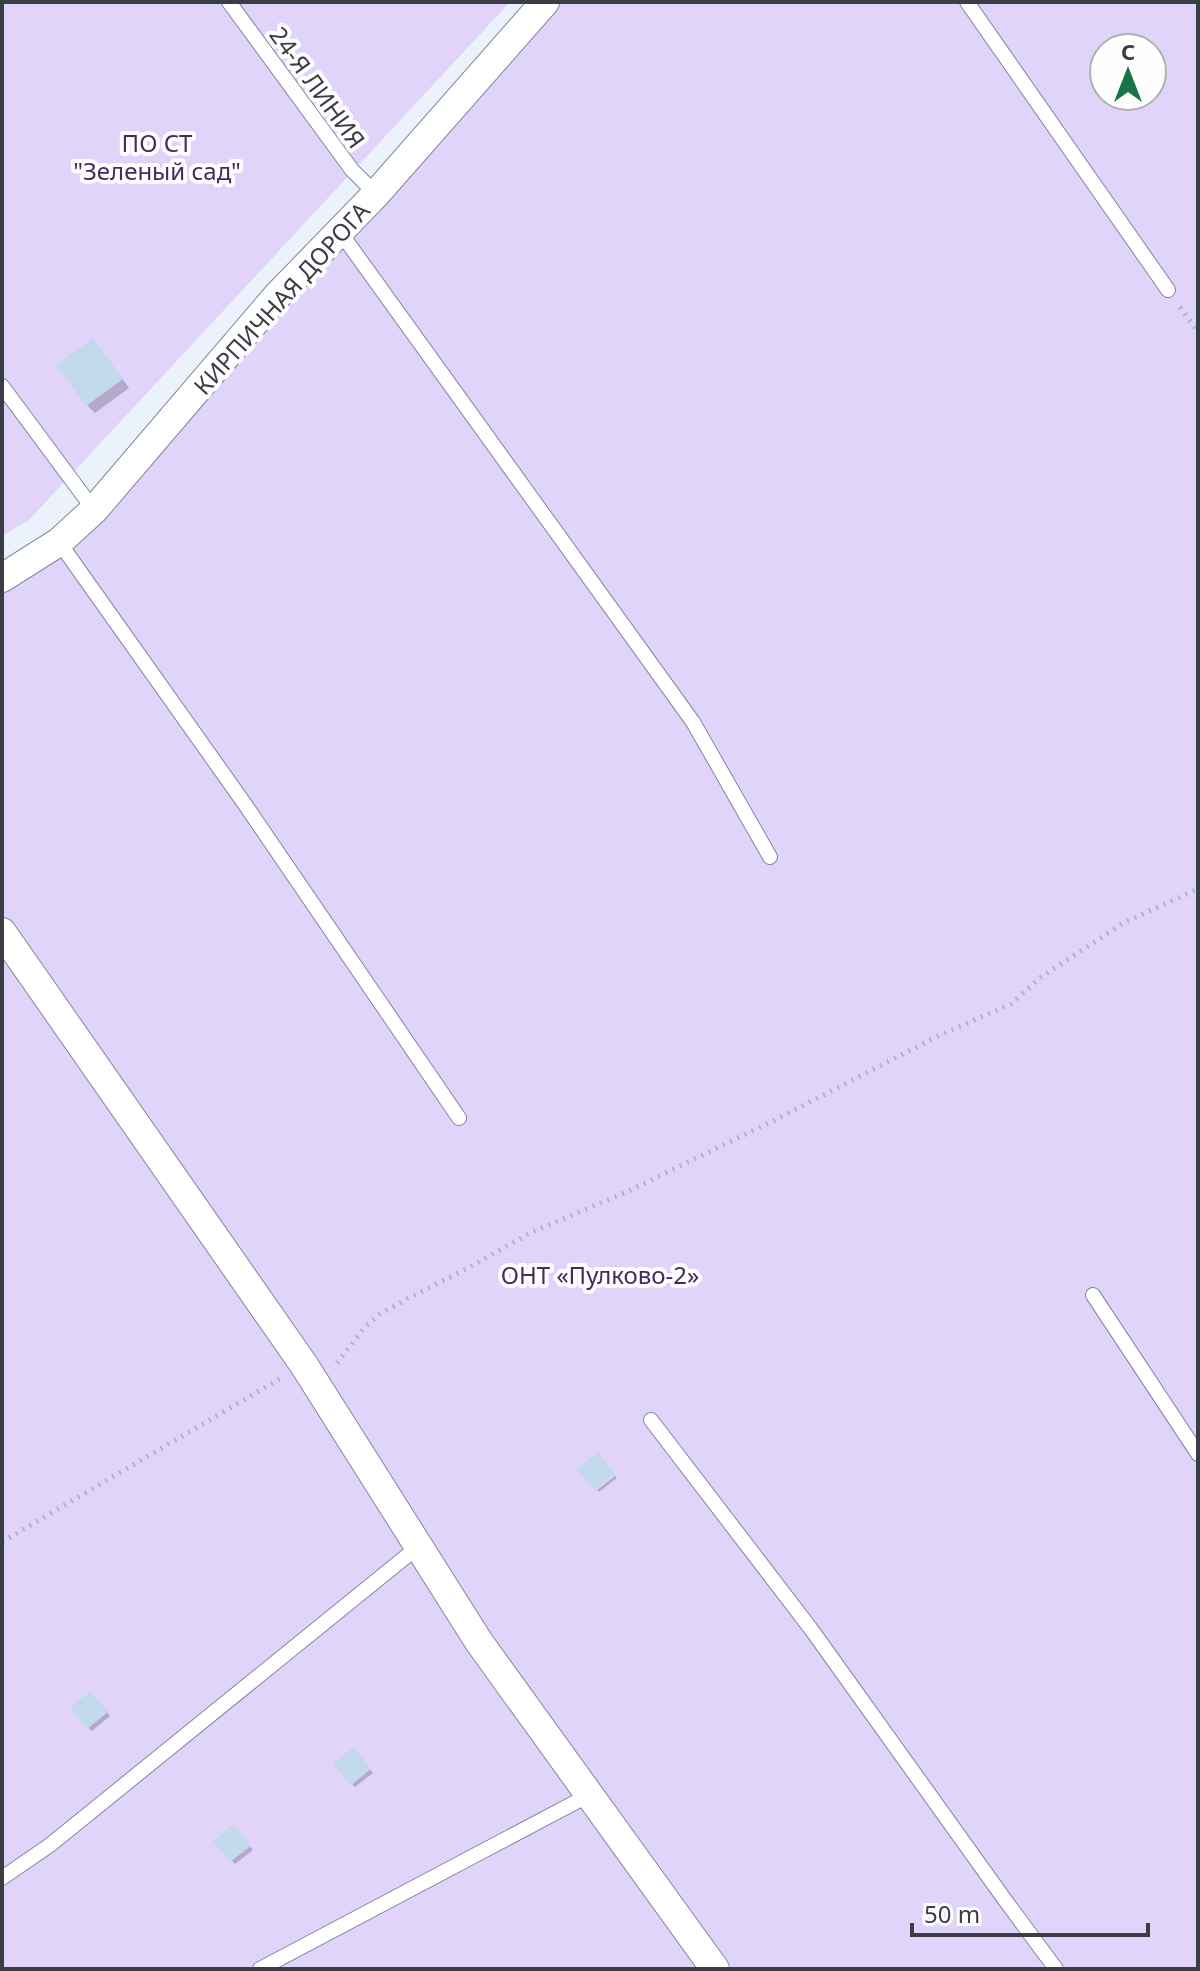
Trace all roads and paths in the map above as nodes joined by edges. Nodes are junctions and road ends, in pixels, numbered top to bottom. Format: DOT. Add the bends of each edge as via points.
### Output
graph roads {
  1 [pos="229,2"];
  2 [pos="545,2"];
  3 [pos="967,2"];
  4 [pos="376,194"];
  5 [pos="340,232"];
  6 [pos="1168,290"];
  7 [pos="1198,332"];
  8 [pos="2,386"];
  9 [pos="94,510"];
  10 [pos="59,542"];
  11 [pos="2,578"];
  12 [pos="770,857"];
  13 [pos="1198,889"];
  14 [pos="2,932"];
  15 [pos="459,1118"];
  16 [pos="1093,1295"];
  17 [pos="308,1372"];
  18 [pos="651,1420"];
  19 [pos="1198,1454"];
  20 [pos="2,1542"];
  21 [pos="419,1546"];
  22 [pos="589,1795"];
  23 [pos="2,1878"];
  24 [pos="260,1969"];
  25 [pos="715,1969"];
  26 [pos="1056,1969"];
  1 -- 4 [label="lane, 24-Я ЛИНИЯ" via="352,170"];
  2 -- 4 [label="street, КИРПИЧНАЯ ДОРОГА"];
  3 -- 6 [label="lane"];
  4 -- 5 [label="street, КИРПИЧНАЯ ДОРОГА"];
  5 -- 9 [label="street, КИРПИЧНАЯ ДОРОГА" via="277,296"];
  5 -- 12 [label="lane" via="693,722"];
  6 -- 7 [label="path"];
  8 -- 9 [label="lane"];
  9 -- 10 [label="street, КИРПИЧНАЯ ДОРОГА"];
  10 -- 11 [label="street, КИРПИЧНАЯ ДОРОГА"];
  10 -- 15 [label="lane"];
  13 -- 17 [label="path" via="1125,922 1041,977 1011,1004 622,1194 532,1232 407,1299 364,1328 340,1361"];
  14 -- 17 [label="street"];
  16 -- 19 [label="lane"];
  17 -- 20 [label="path"];
  17 -- 21 [label="street"];
  18 -- 26 [label="lane" via="811,1629"];
  21 -- 22 [label="street" via="479,1642"];
  21 -- 23 [label="lane" via="50,1845"];
  22 -- 24 [label="lane"];
  22 -- 25 [label="street"];
}
